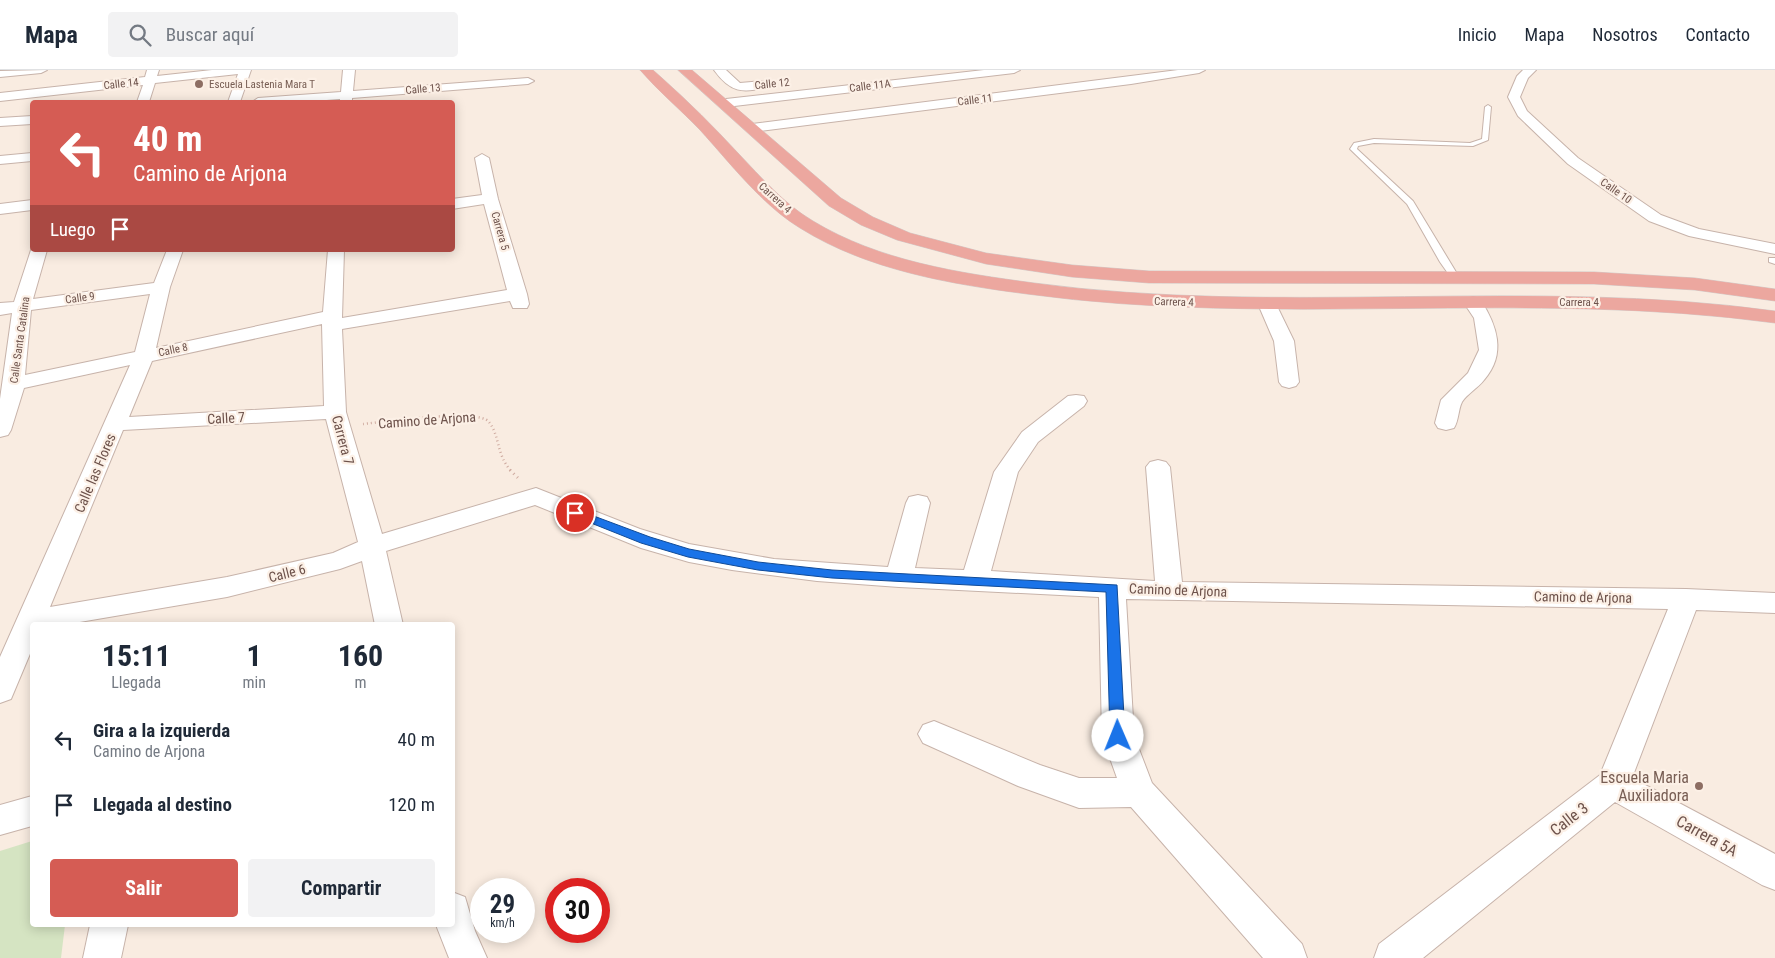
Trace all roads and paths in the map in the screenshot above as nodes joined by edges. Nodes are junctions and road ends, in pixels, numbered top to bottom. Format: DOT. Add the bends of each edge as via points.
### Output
graph roads {
  1 [pos="41,70"];
  2 [pos="244,70"];
  3 [pos="349,70"];
  4 [pos="646,70"];
  5 [pos="684,70"];
  6 [pos="720,70"];
  7 [pos="1014,70"];
  8 [pos="1199,70"];
  9 [pos="1530,70"];
  10 [pos="949,73"];
  11 [pos="0,74"];
  12 [pos="151,75"];
  13 [pos="420,77"];
  14 [pos="528,81"];
  15 [pos="80,83"];
  16 [pos="777,84"];
  17 [pos="418,90"];
  18 [pos="0,96"];
  19 [pos="346,99"];
  20 [pos="757,99"];
  21 [pos="990,99"];
  22 [pos="76,100"];
  23 [pos="144,100"];
  24 [pos="235,100"];
  25 [pos="317,100"];
  26 [pos="416,100"];
  27 [pos="726,103"];
  28 [pos="1003,107"];
  29 [pos="1488,107"];
  30 [pos="30,120"];
  31 [pos="0,122"];
  32 [pos="782,124"];
  33 [pos="752,128"];
  34 [pos="30,157"];
  35 [pos="482,158"];
  36 [pos="0,160"];
  37 [pos="772,170"];
  38 [pos="490,199"];
  39 [pos="455,204"];
  40 [pos="30,205"];
  41 [pos="0,208"];
  42 [pos="38,252"];
  43 [pos="174,252"];
  44 [pos="336,252"];
  45 [pos="1774,257"];
  46 [pos="1455,277"];
  47 [pos="161,287"];
  48 [pos="1775,295"];
  49 [pos="519,299"];
  50 [pos="1473,303"];
  51 [pos="1267,304"];
  52 [pos="22,305"];
  53 [pos="0,309"];
  54 [pos="1775,316"];
  55 [pos="332,321"];
  56 [pos="144,356"];
  57 [pos="1289,382"];
  58 [pos="9,390"];
  59 [pos="1076,402"];
  60 [pos="337,419"];
  61 [pos="1446,423"];
  62 [pos="116,424"];
  63 [pos="0,430"];
  64 [pos="1158,467"];
  65 [pos="536,496"];
  66 [pos="918,504"];
  67 [pos="372,546"];
  68 [pos="899,578"];
  69 [pos="975,580"];
  70 [pos="1112,588"];
  71 [pos="1169,591"];
  72 [pos="1686,599"];
  73 [pos="1775,603"];
  74 [pos="31,620"];
  75 [pos="30,622"];
  76 [pos="388,622"];
  77 [pos="1,688"];
  78 [pos="934,734"];
  79 [pos="1613,784"];
  80 [pos="1139,792"];
  81 [pos="30,812"];
  82 [pos="0,820"];
  83 [pos="1775,873"];
  84 [pos="455,922"];
  85 [pos="109,927"];
  86 [pos="102,958"];
  87 [pos="468,958"];
  88 [pos="1288,958"];
  89 [pos="1393,958"];
  1 -- 11 [label="street"];
  2 -- 12 [label="street, Calle 14"];
  2 -- 24 [label="street"];
  3 -- 19 [label="street"];
  4 -- 37 [label="highway, Carrera 4" via="687,109"];
  5 -- 27 [label="highway, Carrera 4"];
  6 -- 16 [label="street, Calle 12" via="735,87"];
  7 -- 10 [label="street, Calle 11A"];
  8 -- 21 [label="street, Calle 11"];
  9 -- 45 [label="street, Calle 10" via="1523,76 1514,97 1522,113 1572,160 1655,218"];
  10 -- 20 [label="street, Calle 11A"];
  10 -- 21 [label="street"];
  12 -- 15 [label="street, Calle 14"];
  12 -- 23 [label="street"];
  13 -- 17 [label="street"];
  14 -- 17 [label="street, Calle 13"];
  15 -- 18 [label="street, Calle 14"];
  15 -- 22 [label="street"];
  17 -- 19 [label="street, Calle 13"];
  17 -- 26 [label="street"];
  19 -- 25 [label="street, Calle 13"];
  20 -- 27 [label="street, Calle 11A"];
  20 -- 32 [label="street"];
  21 -- 28 [label="street"];
  21 -- 32 [label="street, Calle 11"];
  27 -- 33 [label="highway, Carrera 4"];
  29 -- 46 [label="lane" via="1485,140 1471,145 1374,141 1356,144 1353,150 1410,203"];
  30 -- 31 [label="street"];
  32 -- 33 [label="street, Calle 11"];
  33 -- 37 [label="highway, Carrera 4"];
  34 -- 36 [label="street"];
  35 -- 38 [label="street, Carrera 5"];
  37 -- 46 [label="highway, Carrera 4" via="862,217 917,240 990,259 1097,274 1149,277"];
  37 -- 51 [label="highway, Carrera 4" via="780,205 806,224 861,250 933,271 1080,296 1181,303"];
  38 -- 39 [label="street"];
  38 -- 49 [label="street, Carrera 5"];
  40 -- 41 [label="street"];
  42 -- 52 [label="street, Calle Santa Catalina"];
  43 -- 47 [label="street, Calle las Flores"];
  44 -- 55 [label="street, Carrera 7"];
  46 -- 48 [label="highway, Carrera 4" via="1640,280"];
  47 -- 52 [label="street, Calle 9"];
  47 -- 56 [label="street, Calle las Flores"];
  49 -- 55 [label="street, Calle 8"];
  50 -- 51 [label="highway, Carrera 4"];
  50 -- 54 [label="highway, Carrera 4" via="1650,303"];
  50 -- 61 [label="street" via="1483,318 1489,350 1477,376 1452,400"];
  51 -- 57 [label="street" via="1284,341"];
  52 -- 53 [label="street, Calle 9"];
  52 -- 58 [label="street, Calle Santa Catalina"];
  55 -- 56 [label="street, Calle 8"];
  55 -- 60 [label="street, Carrera 7"];
  56 -- 58 [label="street, Calle 8"];
  56 -- 62 [label="street, Calle las Flores"];
  58 -- 63 [label="street, Calle Santa Catalina"];
  59 -- 69 [label="street" via="1030,437 1006,472"];
  60 -- 62 [label="street, Calle 7"];
  60 -- 65 [label="path, Camino de Arjona" via="463,415 488,418 506,466"];
  60 -- 67 [label="street, Carrera 7"];
  62 -- 74 [label="street, Calle las Flores"];
  64 -- 71 [label="street"];
  65 -- 67 [label="street, Calle 6"];
  65 -- 68 [label="street, Camino de Arjona" via="628,534 688,553 758,566"];
  66 -- 68 [label="street"];
  67 -- 74 [label="street, Calle 6" via="340,560 227,587"];
  67 -- 76 [label="street, Carrera 7"];
  68 -- 69 [label="street, Camino de Arjona"];
  69 -- 70 [label="street, Camino de Arjona"];
  70 -- 71 [label="street, Camino de Arjona"];
  70 -- 80 [label="street" via="1118,736"];
  71 -- 72 [label="street, Camino de Arjona"];
  72 -- 73 [label="street, Camino de Arjona"];
  72 -- 79 [label="street"];
  75 -- 77 [label="street, Calle las Flores"];
  78 -- 80 [label="street" via="1030,776 1080,793"];
  79 -- 83 [label="street, Carrera 5A"];
  79 -- 89 [label="street, Calle 3"];
  80 -- 88 [label="street"];
  81 -- 82 [label="street"];
  84 -- 87 [label="street"];
  85 -- 86 [label="street"];
}
